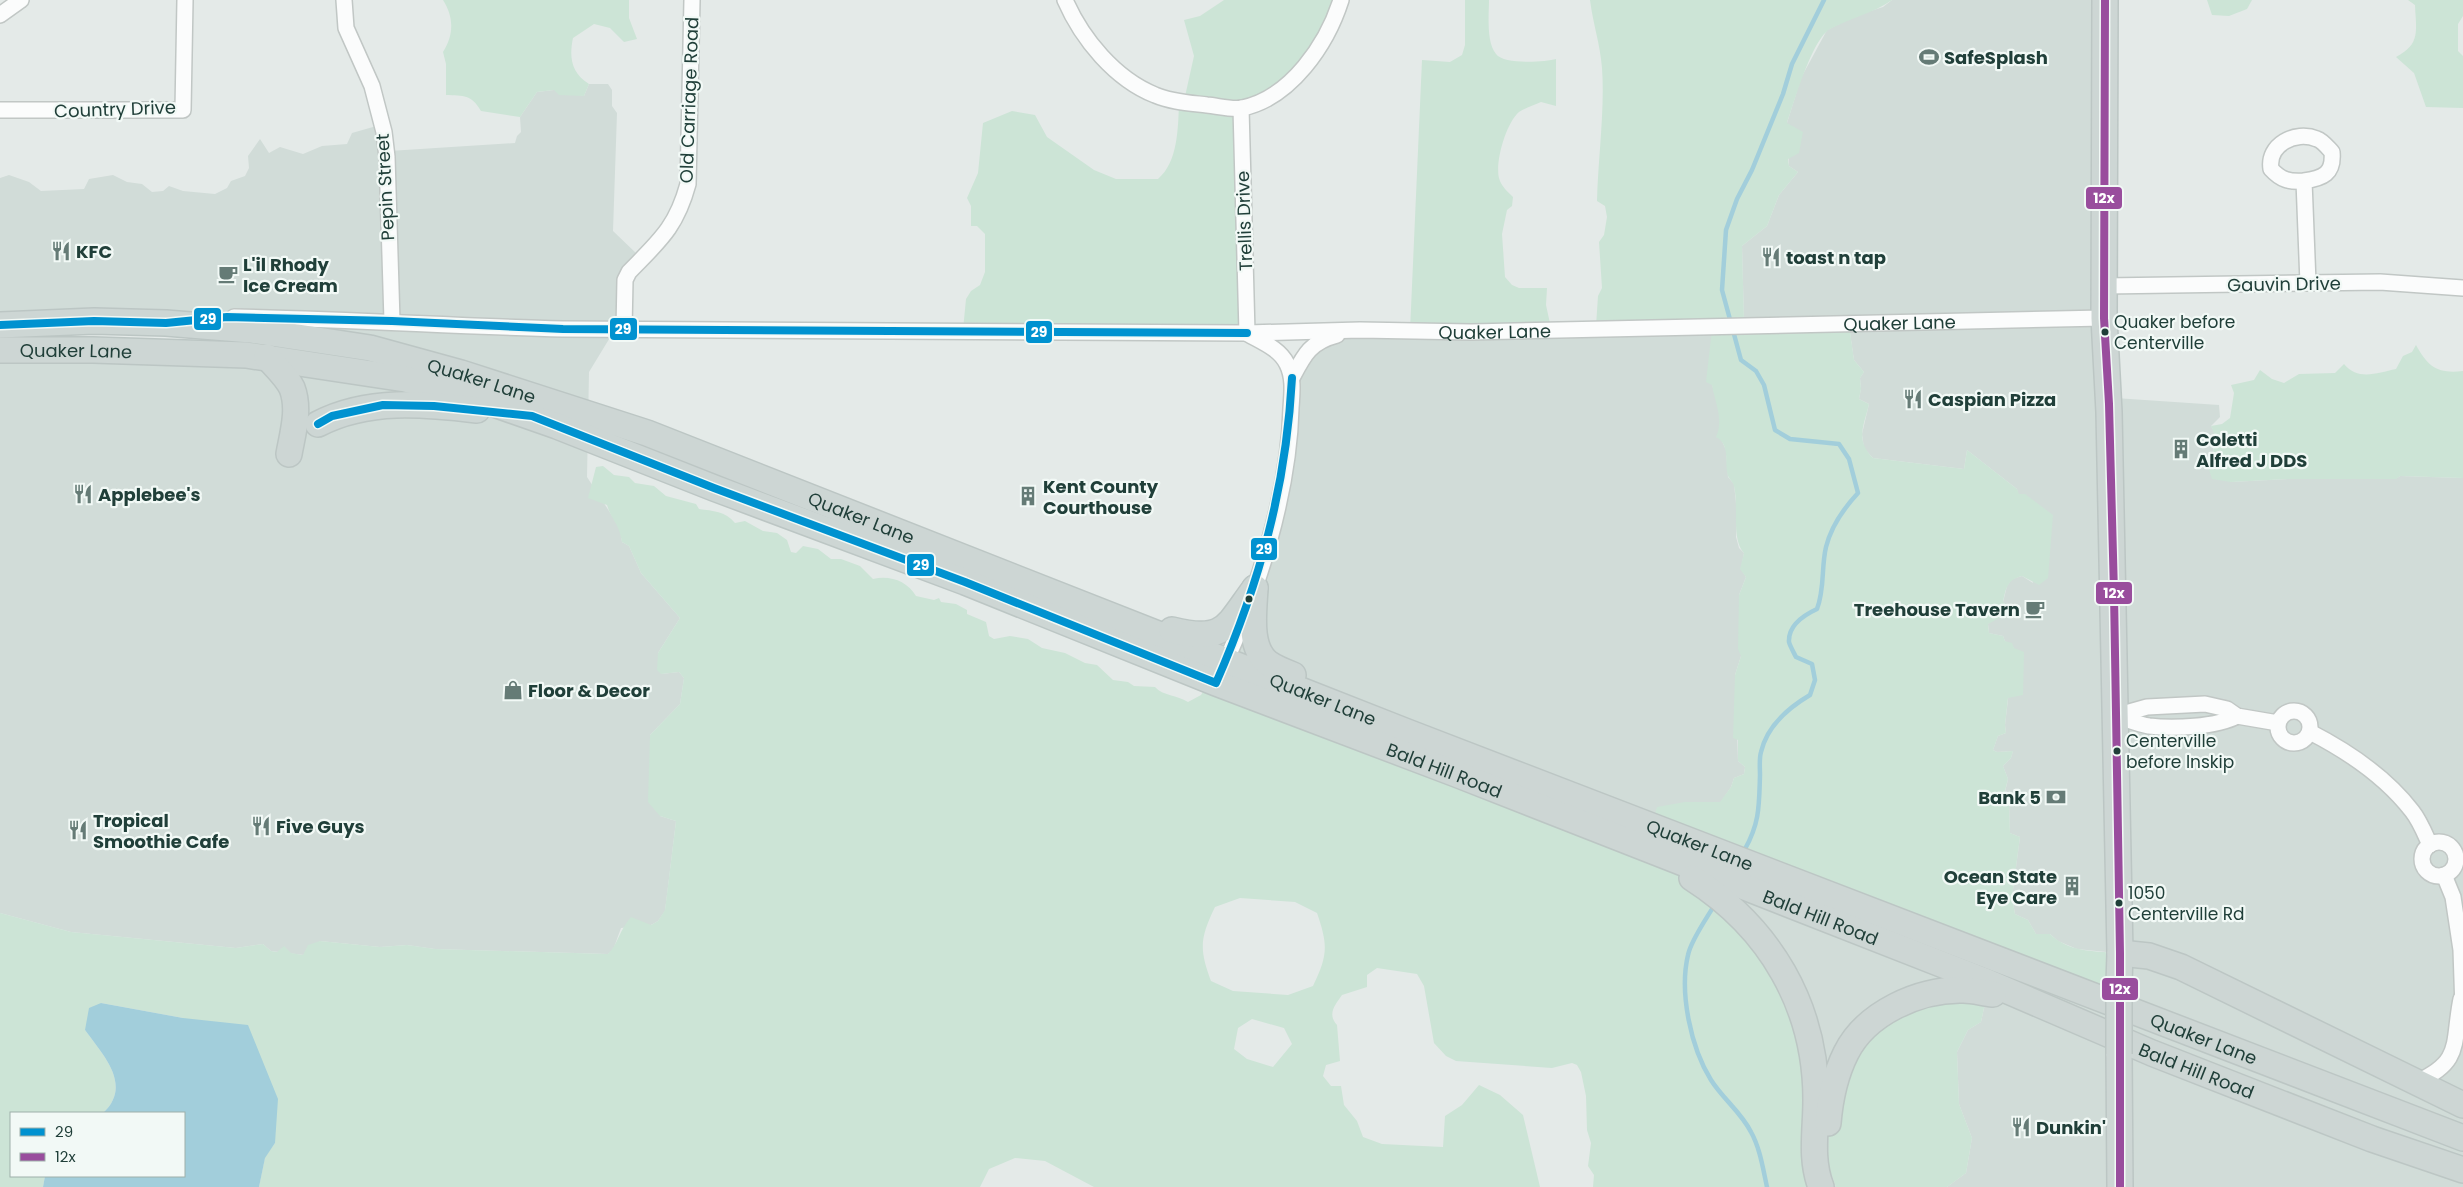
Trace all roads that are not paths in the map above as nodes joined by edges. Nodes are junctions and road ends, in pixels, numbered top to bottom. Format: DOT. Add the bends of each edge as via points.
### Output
graph roads {
  1 [pos="21,0"];
  2 [pos="185,0"];
  3 [pos="344,0"];
  4 [pos="692,0"];
  5 [pos="1065,0"];
  6 [pos="1341,0"];
  7 [pos="2105,0"];
  8 [pos="0,15"];
  9 [pos="1241,108"];
  10 [pos="0,110"];
  11 [pos="2304,181"];
  12 [pos="2308,283"];
  13 [pos="2105,286"];
  14 [pos="2463,288"];
  15 [pos="2104,318"];
  16 [pos="94,321"];
  17 [pos="392,321"];
  18 [pos="166,323"];
  19 [pos="0,325"];
  20 [pos="624,329"];
  21 [pos="1353,331"];
  22 [pos="1247,333"];
  23 [pos="0,350"];
  24 [pos="93,350"];
  25 [pos="267,357"];
  26 [pos="361,371"];
  27 [pos="1292,378"];
  28 [pos="532,416"];
  29 [pos="318,424"];
  30 [pos="289,454"];
  31 [pos="1255,588"];
  32 [pos="1109,616"];
  33 [pos="1221,673"];
  34 [pos="2115,716"];
  35 [pos="2237,716"];
  36 [pos="2278,723"];
  37 [pos="1407,732"];
  38 [pos="2310,732"];
  39 [pos="1631,844"];
  40 [pos="2430,845"];
  41 [pos="2444,875"];
  42 [pos="2120,953"];
  43 [pos="2021,997"];
  44 [pos="2462,1004"];
  45 [pos="2417,1082"];
  46 [pos="2463,1106"];
  47 [pos="2463,1138"];
  48 [pos="2463,1170"];
  49 [pos="1821,1187"];
  50 [pos="1834,1187"];
  51 [pos="2120,1187"];
  1 -- 8 [label="street"];
  2 -- 10 [label="street, Country Drive" via="183,110"];
  3 -- 17 [label="street, Pepin Street" via="346,28 372,86 384,132"];
  4 -- 20 [label="street, Old Carriage Road" via="688,184 682,205 668,231 629,272"];
  5 -- 9 [label="street" via="1104,58 1137,87 1156,96 1182,102"];
  6 -- 9 [label="street" via="1316,52 1290,82 1269,97"];
  7 -- 13 [label="main road"];
  9 -- 22 [label="street, Trellis Drive"];
  11 -- 12 [label="street"];
  12 -- 13 [label="street, Gauvin Drive"];
  12 -- 14 [label="street, Gauvin Drive" via="2380,282"];
  13 -- 15 [label="main road"];
  15 -- 21 [label="street, Quaker Lane" via="1471,332"];
  15 -- 34 [label="main road"];
  16 -- 18 [label="main road, Quaker Lane"];
  16 -- 19 [label="main road, Quaker Lane"];
  16 -- 24 [label="main road"];
  17 -- 18 [label="street, Quaker Lane" via="228,317"];
  17 -- 20 [label="street, Quaker Lane" via="485,327"];
  18 -- 32 [label="main road, Quaker Lane" via="251,330 370,348 461,372 646,433"];
  20 -- 22 [label="street, Quaker Lane"];
  21 -- 22 [label="street, Quaker Lane"];
  21 -- 27 [label="street" via="1329,337 1313,346 1305,353"];
  22 -- 27 [label="street" via="1280,354"];
  23 -- 24 [label="main road, Quaker Lane"];
  24 -- 25 [label="main road, Quaker Lane"];
  25 -- 26 [label="main road, Quaker Lane"];
  25 -- 30 [label="main road" via="291,386 296,402"];
  26 -- 28 [label="main road, Bald Hill Road" via="474,396"];
  27 -- 31 [label="street" via="1286,466"];
  28 -- 29 [label="main road" via="434,406 382,405 332,416"];
  28 -- 33 [label="main road, Bald Hill Road" via="966,582"];
  31 -- 32 [label="main road" via="1229,623 1214,634 1195,636"];
  31 -- 33 [label="street"];
  31 -- 37 [label="main road" via="1254,632 1258,649 1268,663"];
  32 -- 33 [label="main road, Quaker Lane"];
  33 -- 37 [label="main road, Quaker Lane"];
  33 -- 39 [label="main road, Bald Hill Road" via="1456,774"];
  34 -- 35 [label="street" via="2149,726 2209,725"];
  34 -- 35 [label="street" via="2147,707 2205,704 2227,709"];
  34 -- 42 [label="main road"];
  35 -- 36 [label="street"];
  36 -- 38 [label="street" via="2279,732 2288,742 2299,742"];
  36 -- 38 [label="street" via="2284,714 2299,711 2308,717"];
  37 -- 47 [label="main road, Quaker Lane"];
  38 -- 40 [label="street" via="2345,750 2389,784 2414,812"];
  39 -- 43 [label="main road, Bald Hill Road"];
  39 -- 49 [label="main road" via="1682,871 1720,897 1753,928 1782,969 1805,1020 1812,1052 1816,1100 1815,1169"];
  40 -- 41 [label="street" via="2423,856 2424,866 2430,873"];
  40 -- 41 [label="street" via="2441,842 2455,851 2454,866"];
  41 -- 44 [label="street" via="2453,897 2461,950"];
  42 -- 45 [label="main road" via="2149,956 2181,967"];
  42 -- 51 [label="main road, bridge"];
  43 -- 48 [label="main road, Bald Hill Road" via="2161,1057 2372,1139"];
  43 -- 50 [label="main road" via="1963,990 1940,992 1896,1006 1873,1020 1847,1052 1837,1074 1830,1103 1826,1161"];
  44 -- 45 [label="street" via="2456,1043 2449,1063"];
  45 -- 46 [label="main road"];
}
